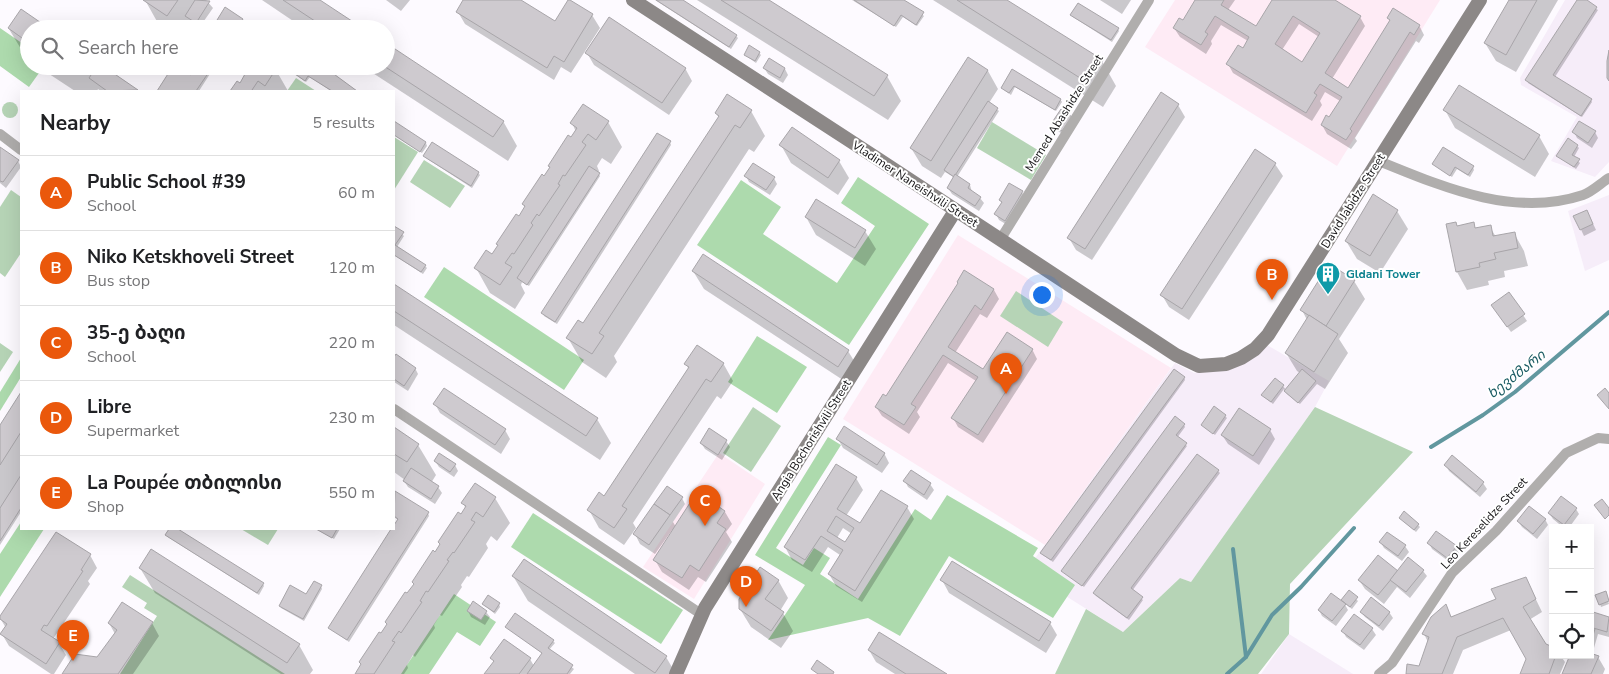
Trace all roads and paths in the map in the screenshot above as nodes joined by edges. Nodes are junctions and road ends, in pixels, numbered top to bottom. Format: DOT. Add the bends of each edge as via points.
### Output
graph roads {
  1 [pos="633,0"];
  2 [pos="1149,0"];
  3 [pos="1480,0"];
  4 [pos="0,134"];
  5 [pos="20,149"];
  6 [pos="1379,161"];
  7 [pos="1609,178"];
  8 [pos="955,211"];
  9 [pos="1000,240"];
  10 [pos="1199,366"];
  11 [pos="395,410"];
  12 [pos="1609,439"];
  13 [pos="701,614"];
  14 [pos="676,674"];
  15 [pos="1378,674"];
  1 -- 8 [label="street, Vladimer Naneishvili Street"];
  2 -- 9 [label="street, Memed Abashidze Street"];
  3 -- 6 [label="street, David Jabidze Street"];
  4 -- 5 [label="street"];
  6 -- 7 [label="street" via="1433,184 1503,202 1544,204 1585,194"];
  6 -- 10 [label="street, David Jabidze Street" via="1268,335 1242,358 1226,364"];
  8 -- 9 [label="street, Vladimer Naneishvili Street"];
  8 -- 13 [label="street, Angia Bochorishvili Street"];
  9 -- 10 [label="street, Vladimer Naneishvili Street" via="1176,355"];
  11 -- 13 [label="street"];
  12 -- 15 [label="street, Leo Kereselidze Street" via="1598,438 1566,453 1452,573 1392,663"];
  13 -- 14 [label="street, Angia Bochorishvili Street"];
}
